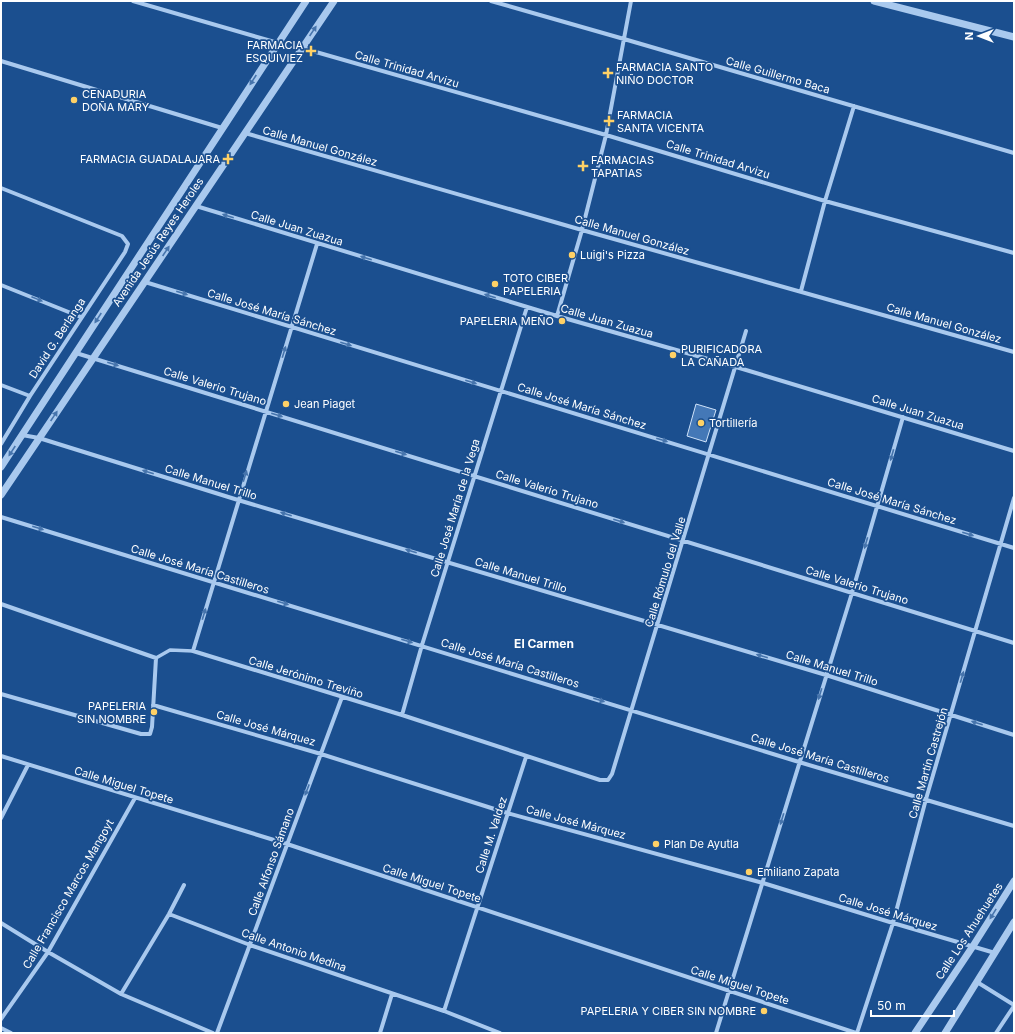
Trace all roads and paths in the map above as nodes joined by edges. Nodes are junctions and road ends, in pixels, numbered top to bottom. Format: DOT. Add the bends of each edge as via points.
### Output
graph roads {
  1 [pos="133,1"];
  2 [pos="306,1"];
  3 [pos="334,1"];
  4 [pos="492,1"];
  5 [pos="631,1"];
  6 [pos="874,1"];
  7 [pos="1014,38"];
  8 [pos="624,39"];
  9 [pos="278,43"];
  10 [pos="302,48"];
  11 [pos="1,62"];
  12 [pos="854,106"];
  13 [pos="222,128"];
  14 [pos="245,133"];
  15 [pos="606,135"];
  16 [pos="1014,153"];
  17 [pos="1,188"];
  18 [pos="825,201"];
  19 [pos="196,206"];
  20 [pos="582,230"];
  21 [pos="317,244"];
  22 [pos="1014,253"];
  23 [pos="145,282"];
  24 [pos="1,285"];
  25 [pos="800,291"];
  26 [pos="527,307"];
  27 [pos="557,316"];
  28 [pos="81,317"];
  29 [pos="291,327"];
  30 [pos="746,331"];
  31 [pos="1014,352"];
  32 [pos="76,353"];
  33 [pos="93,358"];
  34 [pos="736,367"];
  35 [pos="1,385"];
  36 [pos="501,391"];
  37 [pos="30,396"];
  38 [pos="266,411"];
  39 [pos="903,417"];
  40 [pos="22,435"];
  41 [pos="39,438"];
  42 [pos="1,444"];
  43 [pos="1014,451"];
  44 [pos="710,455"];
  45 [pos="1,467"];
  46 [pos="475,476"];
  47 [pos="1,495"];
  48 [pos="1014,498"];
  49 [pos="238,500"];
  50 [pos="877,506"];
  51 [pos="1,517"];
  52 [pos="684,541"];
  53 [pos="1001,544"];
  54 [pos="1014,548"];
  55 [pos="448,562"];
  56 [pos="213,582"];
  57 [pos="852,593"];
  58 [pos="1,604"];
  59 [pos="658,625"];
  60 [pos="975,631"];
  61 [pos="1014,643"];
  62 [pos="422,645"];
  63 [pos="193,651"];
  64 [pos="156,658"];
  65 [pos="826,675"];
  66 [pos="1,694"];
  67 [pos="342,697"];
  68 [pos="153,705"];
  69 [pos="632,710"];
  70 [pos="951,714"];
  71 [pos="402,715"];
  72 [pos="1014,735"];
  73 [pos="321,754"];
  74 [pos="1,756"];
  75 [pos="526,757"];
  76 [pos="799,762"];
  77 [pos="28,765"];
  78 [pos="608,780"];
  79 [pos="135,798"];
  80 [pos="926,799"];
  81 [pos="507,813"];
  82 [pos="1,818"];
  83 [pos="1014,826"];
  84 [pos="287,844"];
  85 [pos="1014,881"];
  86 [pos="763,883"];
  87 [pos="184,885"];
  88 [pos="477,908"];
  89 [pos="169,914"];
  90 [pos="1014,922"];
  91 [pos="1,923"];
  92 [pos="893,923"];
  93 [pos="250,945"];
  94 [pos="973,946"];
  95 [pos="48,952"];
  96 [pos="995,953"];
  97 [pos="977,982"];
  98 [pos="729,991"];
  99 [pos="121,994"];
  100 [pos="392,994"];
  101 [pos="1014,1005"];
  102 [pos="444,1012"];
  103 [pos="1,1019"];
  104 [pos="1,1028"];
  105 [pos="11,1033"];
  106 [pos="213,1033"];
  107 [pos="217,1033"];
  108 [pos="380,1033"];
  109 [pos="500,1033"];
  110 [pos="716,1033"];
  111 [pos="856,1033"];
  112 [pos="915,1033"];
  113 [pos="945,1033"];
  114 [pos="996,1033"];
  1 -- 9 [label="street"];
  2 -- 9 [label="street, Avenida Jesús Reyes Heroles"];
  10 -- 3 [label="street, Avenida Jesús Reyes Heroles, one-way"];
  4 -- 8 [label="street, Calle Guillermo Baca"];
  5 -- 8 [label="street"];
  6 -- 7 [label="street"];
  8 -- 12 [label="street, Calle Guillermo Baca"];
  8 -- 15 [label="street"];
  9 -- 13 [label="street, Avenida Jesús Reyes Heroles, one-way"];
  10 -- 14 [label="street, Avenida Jesús Reyes Heroles"];
  10 -- 15 [label="street, Calle Trinidad Arvizu"];
  11 -- 13 [label="street"];
  12 -- 16 [label="street, Calle Guillermo Baca"];
  12 -- 18 [label="street"];
  13 -- 32 [label="street, Avenida Jesús Reyes Heroles, one-way"];
  14 -- 19 [label="street, Avenida Jesús Reyes Heroles"];
  14 -- 20 [label="street, Calle Manuel González"];
  15 -- 18 [label="street, Calle Trinidad Arvizu"];
  15 -- 20 [label="street"];
  17 -- 28 [label="street, David G. Berlanga" via="122,236 128,244"];
  18 -- 22 [label="street, Calle Trinidad Arvizu"];
  18 -- 25 [label="street"];
  21 -- 19 [label="street, Calle Juan Zuazua, one-way"];
  23 -- 19 [label="street, Avenida Jesús Reyes Heroles, one-way"];
  20 -- 25 [label="street, Calle Manuel González"];
  20 -- 27 [label="street"];
  26 -- 21 [label="street, Calle Juan Zuazua, one-way"];
  21 -- 29 [label="street"];
  23 -- 29 [label="street, Calle José María Sánchez, one-way"];
  23 -- 33 [label="street, Avenida Jesús Reyes Heroles"];
  24 -- 28 [label="street, one-way"];
  25 -- 31 [label="street, Calle Manuel González"];
  26 -- 27 [label="street, Calle Juan Zuazua"];
  26 -- 36 [label="street, Calle José María de la Vega"];
  27 -- 34 [label="street, Calle Juan Zuazua"];
  28 -- 37 [label="street, David G. Berlanga"];
  29 -- 36 [label="street, Calle José María Sánchez, one-way"];
  38 -- 29 [label="street, one-way"];
  30 -- 34 [label="street, Calle Rómulo del Valle"];
  32 -- 33 [label="street, Calle Valerio Trujano"];
  32 -- 40 [label="street, Avenida Jesús Reyes Heroles"];
  33 -- 38 [label="street, Calle Valerio Trujano, one-way"];
  41 -- 33 [label="street, Avenida Jesús Reyes Heroles, one-way"];
  34 -- 39 [label="street, Calle Juan Zuazua"];
  34 -- 44 [label="street, Calle Rómulo del Valle"];
  35 -- 37 [label="street"];
  36 -- 44 [label="street, Calle José María Sánchez, one-way"];
  36 -- 46 [label="street, Calle José María de la Vega"];
  37 -- 42 [label="street, David G. Berlanga"];
  38 -- 46 [label="street, Calle Valerio Trujano, one-way"];
  49 -- 38 [label="street, one-way"];
  39 -- 43 [label="street, Calle Juan Zuazua"];
  39 -- 50 [label="street, one-way"];
  40 -- 41 [label="street, Calle Manuel Trillo"];
  40 -- 45 [label="street, Avenida Jesús Reyes Heroles, one-way"];
  41 -- 47 [label="street, Avenida Jesús Reyes Heroles"];
  49 -- 41 [label="street, Calle Manuel Trillo, one-way"];
  44 -- 50 [label="street, Calle José María Sánchez"];
  44 -- 52 [label="street, Calle Rómulo del Valle"];
  46 -- 52 [label="street, Calle Valerio Trujano, one-way"];
  46 -- 55 [label="street, Calle José María de la Vega"];
  48 -- 53 [label="street, Calle Martín Castrejón"];
  55 -- 49 [label="street, Calle Manuel Trillo, one-way"];
  49 -- 56 [label="street"];
  50 -- 53 [label="street, Calle José María Sánchez, one-way"];
  50 -- 57 [label="street, one-way"];
  51 -- 56 [label="street, Calle José María Castilleros, one-way"];
  52 -- 57 [label="street, Calle Valerio Trujano"];
  52 -- 59 [label="street, Calle Rómulo del Valle"];
  53 -- 54 [label="street, Calle José María Sánchez"];
  53 -- 60 [label="street, Calle Martín Castrejón"];
  55 -- 59 [label="street, Calle Manuel Trillo"];
  55 -- 62 [label="street, Calle José María de la Vega"];
  56 -- 62 [label="street, Calle José María Castilleros, one-way"];
  63 -- 56 [label="street, one-way"];
  57 -- 60 [label="street, Calle Valerio Trujano"];
  57 -- 65 [label="street"];
  58 -- 64 [label="street"];
  65 -- 59 [label="street, Calle Manuel Trillo, one-way"];
  59 -- 69 [label="street, Calle Rómulo del Valle"];
  60 -- 61 [label="street, Calle Valerio Trujano"];
  70 -- 60 [label="street, Calle Martín Castrejón, one-way"];
  62 -- 69 [label="street, Calle José María Castilleros, one-way"];
  62 -- 71 [label="street, Calle José María de la Vega"];
  63 -- 64 [label="street, Calle Jerónimo Treviño" via="170,650"];
  63 -- 67 [label="street, Calle Jerónimo Treviño"];
  64 -- 68 [label="street"];
  65 -- 70 [label="street, Calle Manuel Trillo"];
  65 -- 76 [label="street, one-way"];
  66 -- 68 [label="street" via="141,734 150,734"];
  67 -- 71 [label="street, Calle Jerónimo Treviño"];
  67 -- 73 [label="street, Calle Alfonso Sámano"];
  68 -- 73 [label="street, Calle José Márquez"];
  69 -- 76 [label="street, Calle José María Castilleros"];
  69 -- 78 [label="street, Calle Rómulo del Valle"];
  72 -- 70 [label="street, Calle Manuel Trillo, one-way"];
  70 -- 80 [label="street, Calle Martín Castrejón"];
  71 -- 75 [label="street, Calle Jerónimo Treviño"];
  73 -- 81 [label="street, Calle José Márquez"];
  73 -- 84 [label="street, Calle Alfonso Sámano, one-way"];
  74 -- 77 [label="street, Calle Miguel Topete"];
  75 -- 78 [label="street, Calle Jerónimo Treviño" via="600,780"];
  75 -- 81 [label="street, Calle M. Valdez"];
  76 -- 80 [label="street, Calle José María Castilleros"];
  76 -- 86 [label="street, one-way"];
  77 -- 79 [label="street, Calle Miguel Topete"];
  77 -- 82 [label="street"];
  79 -- 84 [label="street, Calle Miguel Topete"];
  79 -- 95 [label="street, Calle Francisco Marcos Mangoyt"];
  80 -- 83 [label="street, Calle José María Castilleros"];
  80 -- 92 [label="street, Calle Martín Castrejón"];
  81 -- 86 [label="street, Calle José Márquez"];
  81 -- 88 [label="street, Calle M. Valdez"];
  84 -- 88 [label="street, Calle Miguel Topete"];
  84 -- 93 [label="street, Calle Alfonso Sámano"];
  85 -- 94 [label="street, Calle Los Ahuehuetes, one-way"];
  86 -- 92 [label="street, Calle José Márquez"];
  86 -- 98 [label="street"];
  87 -- 89 [label="street"];
  88 -- 98 [label="street, Calle Miguel Topete"];
  88 -- 102 [label="street, Calle M. Valdez"];
  89 -- 93 [label="street, Calle Antonio Medina"];
  89 -- 99 [label="street"];
  90 -- 96 [label="street"];
  91 -- 95 [label="street"];
  92 -- 94 [label="street, Calle José Márquez"];
  92 -- 111 [label="street, Calle Martín Castrejón"];
  93 -- 100 [label="street, Calle Antonio Medina"];
  93 -- 107 [label="street, Calle Alfonso Sámano"];
  94 -- 96 [label="street, Calle José Márquez"];
  94 -- 112 [label="street, Calle Los Ahuehuetes"];
  95 -- 99 [label="street"];
  95 -- 103 [label="street, Calle Francisco Marcos Mangoyt"];
  96 -- 97 [label="street"];
  97 -- 101 [label="street"];
  97 -- 113 [label="street"];
  98 -- 110 [label="street"];
  98 -- 111 [label="street, Calle Miguel Topete"];
  99 -- 106 [label="street"];
  100 -- 102 [label="street, Calle Antonio Medina"];
  100 -- 108 [label="street"];
  101 -- 114 [label="street"];
  102 -- 109 [label="street, Calle Antonio Medina"];
  104 -- 105 [label="street"];
}
